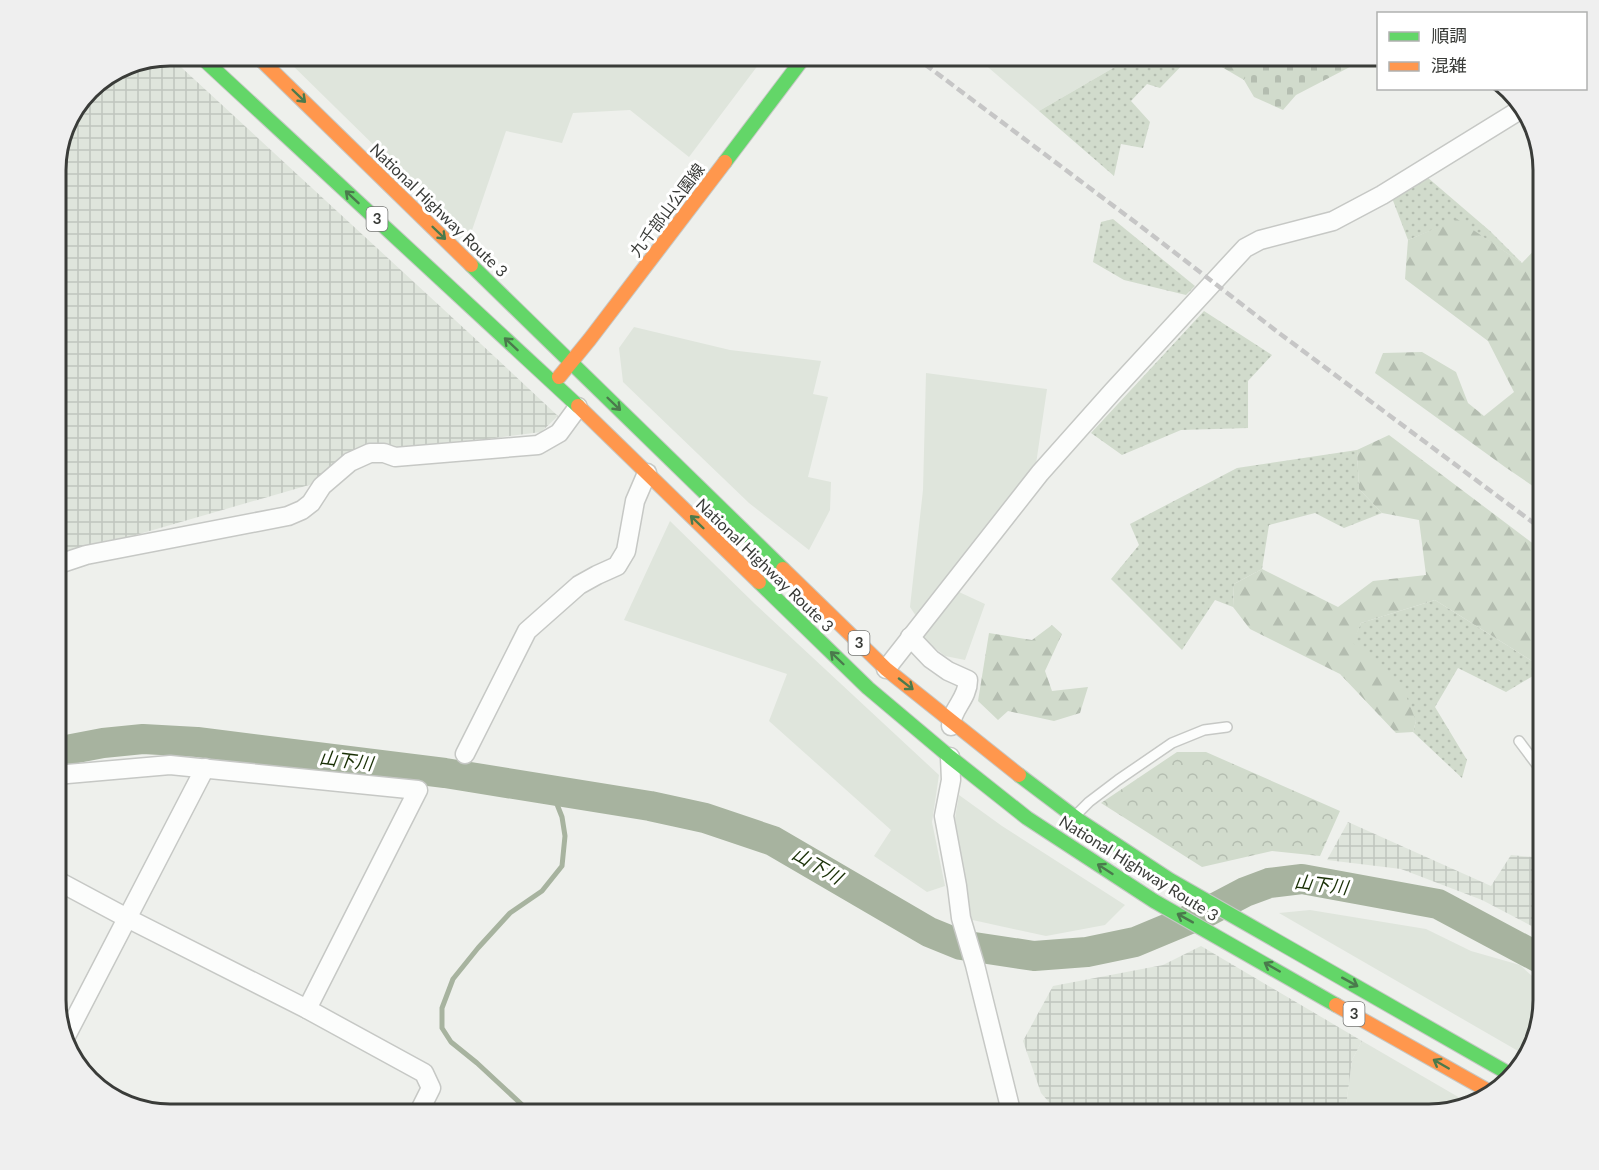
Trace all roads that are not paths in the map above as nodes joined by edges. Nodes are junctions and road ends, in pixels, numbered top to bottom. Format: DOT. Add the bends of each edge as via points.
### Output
graph roads {
  1 [pos="211,66"];
  2 [pos="267,66"];
  3 [pos="797,66"];
  4 [pos="1516,112"];
  5 [pos="572,363"];
  6 [pos="554,383"];
  7 [pos="578,407"];
  8 [pos="647,473"];
  9 [pos="66,562"];
  10 [pos="910,637"];
  11 [pos="886,669"];
  12 [pos="951,720"];
  13 [pos="1227,727"];
  14 [pos="1519,741"];
  15 [pos="465,754"];
  16 [pos="950,757"];
  17 [pos="1533,759"];
  18 [pos="205,768"];
  19 [pos="66,774"];
  20 [pos="1075,817"];
  21 [pos="66,885"];
  22 [pos="127,918"];
  23 [pos="307,1009"];
  24 [pos="70,1028"];
  25 [pos="1504,1071"];
  26 [pos="1484,1088"];
  27 [pos="423,1104"];
  28 [pos="1009,1104"];
  6 -- 1 [label="main road, National Highway Route 3 / 3, one-way"];
  2 -- 5 [label="main road, National Highway Route 3 / 3, one-way"];
  3 -- 5 [label="main road, 九千部山公園線"];
  4 -- 10 [label="street" via="1383,195 1333,220 1260,240 1245,248 1040,473"];
  5 -- 6 [label="main road, 九千部山公園線"];
  5 -- 11 [label="main road, National Highway Route 3 / 3, one-way"];
  6 -- 7 [label="main road, National Highway Route 3 / 3"];
  7 -- 8 [label="main road, National Highway Route 3 / 3"];
  7 -- 9 [label="street" via="559,432 538,445 395,457 369,453 350,462 302,510 288,516"];
  8 -- 15 [label="street" via="635,501 626,551 617,566 579,585 527,631"];
  16 -- 8 [label="main road, National Highway Route 3 / 3, one-way" via="868,688"];
  10 -- 11 [label="street"];
  10 -- 12 [label="street" via="931,659 968,680 968,689"];
  11 -- 12 [label="main road, National Highway Route 3 / 3, one-way"];
  12 -- 16 [label="street"];
  12 -- 20 [label="main road, National Highway Route 3 / 3"];
  13 -- 20 [label="lane" via="1204,730 1172,743 1089,802"];
  14 -- 17 [label="lane"];
  26 -- 16 [label="main road, National Highway Route 3 / 3, one-way" via="1154,901 1027,818"];
  16 -- 28 [label="street" via="951,780 944,816 963,927"];
  18 -- 19 [label="street" via="170,765"];
  18 -- 22 [label="street"];
  18 -- 23 [label="street" via="418,790"];
  20 -- 25 [label="main road, National Highway Route 3 / 3, one-way" via="1243,923"];
  21 -- 22 [label="street"];
  22 -- 23 [label="street"];
  22 -- 24 [label="street"];
  23 -- 27 [label="street" via="423,1073 430,1088"];
}
